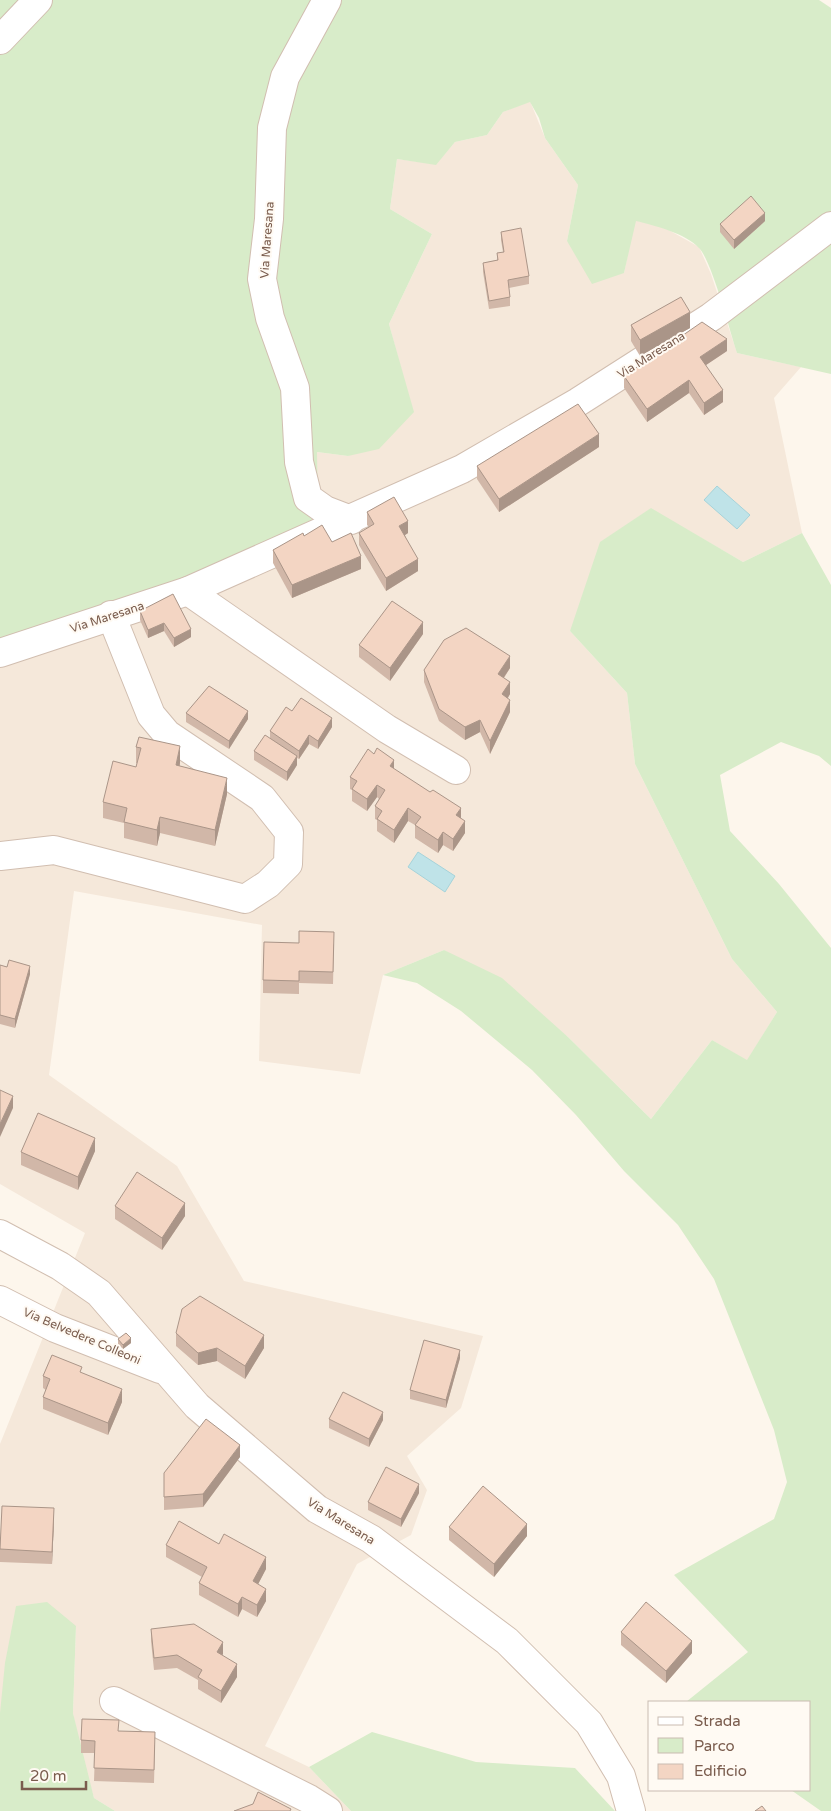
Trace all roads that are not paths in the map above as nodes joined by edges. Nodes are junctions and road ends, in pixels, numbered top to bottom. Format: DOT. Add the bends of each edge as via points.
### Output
graph roads {
  1 [pos="38,0"];
  2 [pos="326,0"];
  3 [pos="0,40"];
  4 [pos="831,226"];
  5 [pos="351,520"];
  6 [pos="188,592"];
  7 [pos="111,616"];
  8 [pos="0,653"];
  9 [pos="456,770"];
  10 [pos="0,856"];
  11 [pos="0,1234"];
  12 [pos="0,1300"];
  13 [pos="164,1370"];
  14 [pos="114,1701"];
  15 [pos="328,1811"];
  16 [pos="631,1811"];
  1 -- 3 [label="street"];
  2 -- 5 [label="street, Via Maresana" via="285,77 272,128 269,219 262,279 270,318 295,388 299,462 308,498 325,510"];
  4 -- 5 [label="street, Via Maresana" via="711,318 578,402 462,469"];
  5 -- 6 [label="street, Via Maresana"];
  6 -- 7 [label="street, Via Maresana"];
  6 -- 9 [label="street" via="387,729"];
  7 -- 8 [label="street, Via Maresana"];
  7 -- 10 [label="street" via="151,715 167,734 262,798 289,832 288,864 268,884 245,899 54,850"];
  11 -- 13 [label="street, Via Maresana" via="60,1266 99,1294"];
  12 -- 13 [label="street, Via Belvedere Colleoni" via="55,1328"];
  13 -- 16 [label="street, Via Maresana" via="197,1406 317,1509 371,1539 506,1641 589,1723 621,1776"];
  14 -- 15 [label="street"];
}
